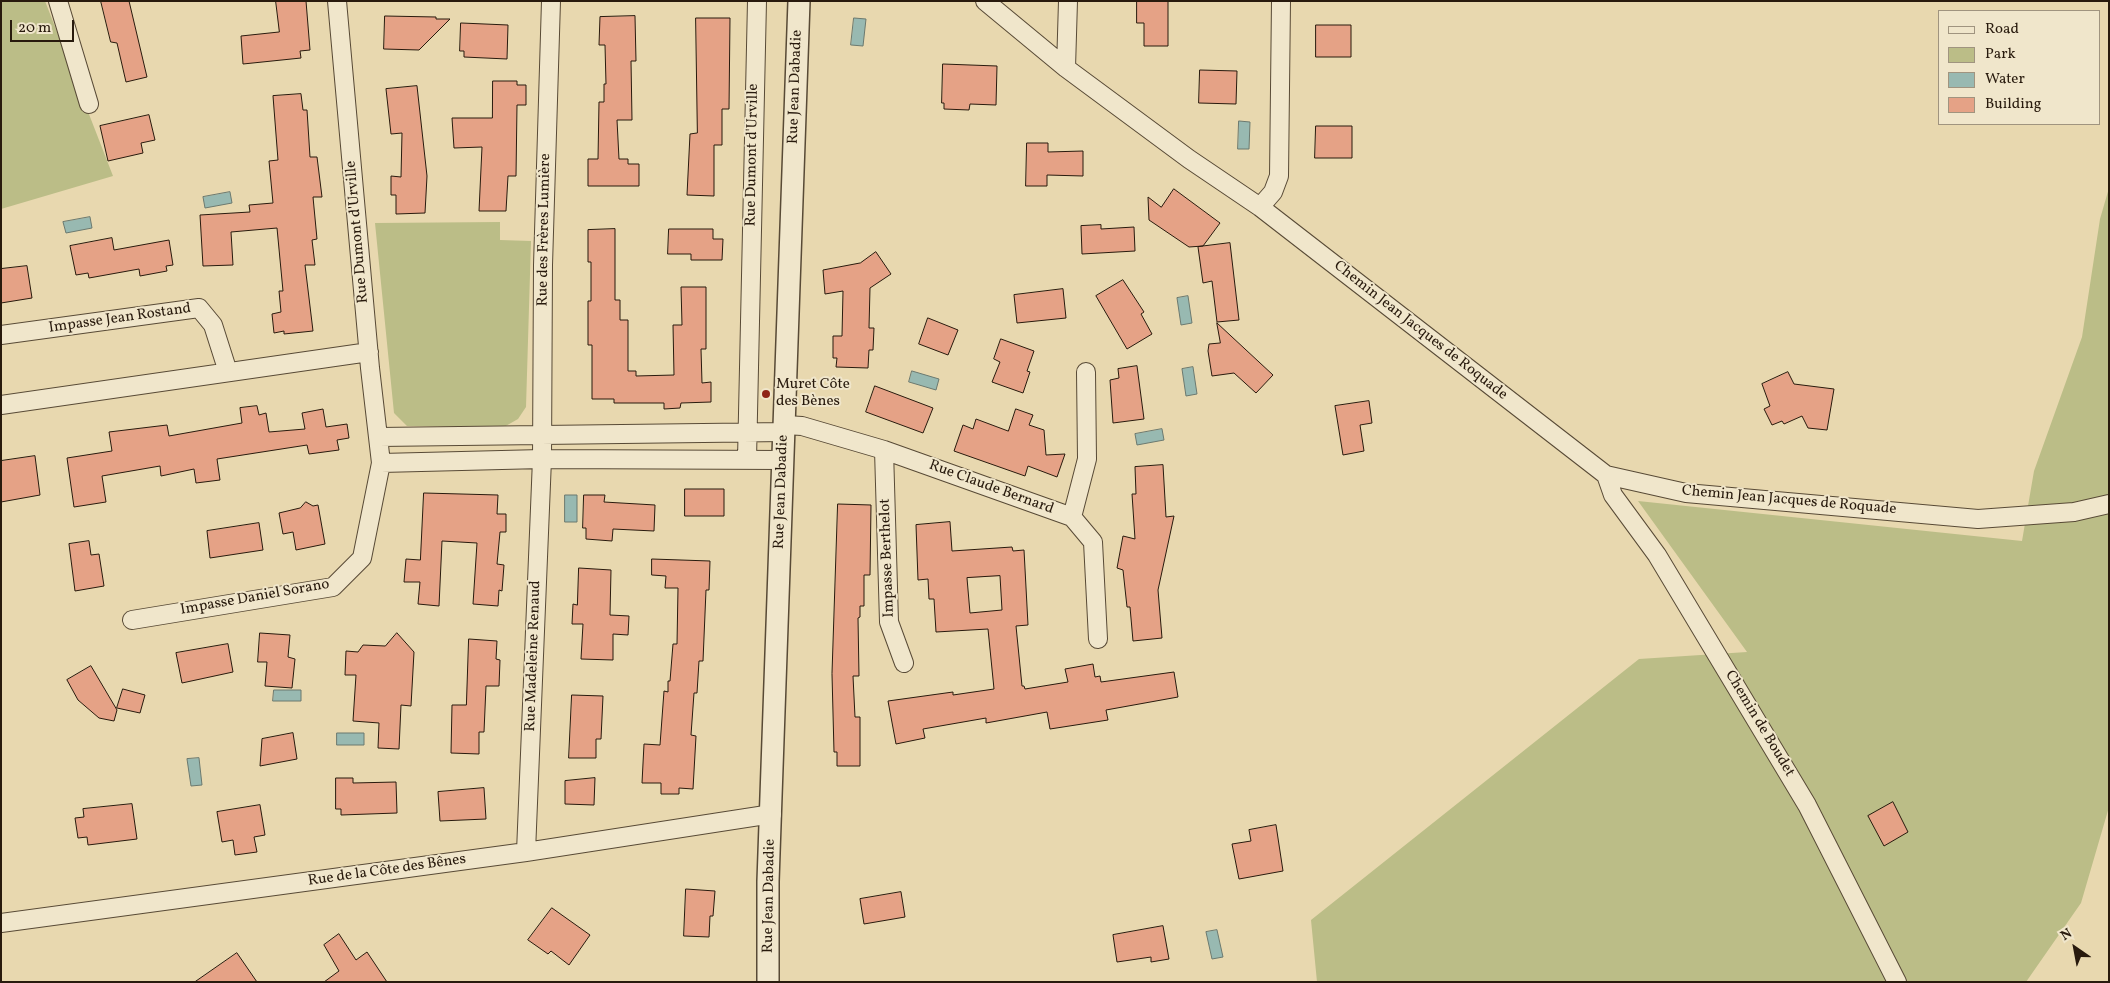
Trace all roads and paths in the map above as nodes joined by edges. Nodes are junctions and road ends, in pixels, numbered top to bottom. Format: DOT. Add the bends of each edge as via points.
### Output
graph roads {
  1 [pos="58,1"];
  2 [pos="337,1"];
  3 [pos="551,1"];
  4 [pos="757,1"];
  5 [pos="799,1"];
  6 [pos="984,1"];
  7 [pos="1068,1"];
  8 [pos="1281,1"];
  9 [pos="1066,68"];
  10 [pos="89,104"];
  11 [pos="1260,208"];
  12 [pos="1,335"];
  13 [pos="369,352"];
  14 [pos="228,372"];
  15 [pos="1086,372"];
  16 [pos="1,405"];
  17 [pos="784,428"];
  18 [pos="746,433"];
  19 [pos="542,436"];
  20 [pos="379,437"];
  21 [pos="884,450"];
  22 [pos="542,459"];
  23 [pos="747,459"];
  24 [pos="783,460"];
  25 [pos="381,463"];
  26 [pos="1606,475"];
  27 [pos="2109,504"];
  28 [pos="1072,517"];
  29 [pos="132,620"];
  30 [pos="1098,639"];
  31 [pos="904,663"];
  32 [pos="772,814"];
  33 [pos="526,852"];
  34 [pos="1,923"];
  35 [pos="768,982"];
  36 [pos="1897,982"];
  1 -- 10 [label="street"];
  2 -- 13 [label="street, Rue Dumont d'Urville"];
  3 -- 19 [label="street, Rue des Frères Lumière"];
  4 -- 18 [label="street, Rue Dumont d'Urville"];
  5 -- 17 [label="street, Rue Jean Dabadie"];
  6 -- 9 [label="street, Chemin Jean Jacques de Roquade"];
  7 -- 9 [label="street"];
  8 -- 11 [label="street" via="1279,176 1274,192"];
  9 -- 11 [label="street, Chemin Jean Jacques de Roquade"];
  11 -- 26 [label="street, Chemin Jean Jacques de Roquade"];
  12 -- 14 [label="street, Impasse Jean Rostand" via="199,308 214,325"];
  13 -- 14 [label="street"];
  13 -- 20 [label="street, Rue Dumont d'Urville"];
  14 -- 16 [label="street"];
  15 -- 28 [label="street" via="1087,459"];
  17 -- 18 [label="street, Rue Claude Bernard"];
  17 -- 21 [label="street, Rue Claude Bernard" via="802,426"];
  17 -- 24 [label="street, Rue Jean Dabadie"];
  18 -- 19 [label="street, Rue Claude Bernard"];
  18 -- 23 [label="street, Rue Dumont d'Urville"];
  19 -- 20 [label="street, Rue Claude Bernard"];
  19 -- 22 [label="street, Rue des Frères Lumière"];
  20 -- 25 [label="street, Rue Dumont d'Urville"];
  21 -- 28 [label="street, Rue Claude Bernard"];
  21 -- 31 [label="street, Impasse Berthelot" via="889,622"];
  22 -- 23 [label="street"];
  22 -- 25 [label="street"];
  22 -- 33 [label="street, Rue Madeleine Renaud"];
  23 -- 24 [label="street"];
  24 -- 32 [label="street, Rue Jean Dabadie"];
  25 -- 29 [label="street, Impasse Daniel Sorano" via="362,558 333,587"];
  26 -- 27 [label="street, Chemin Jean Jacques de Roquade" via="1686,493 1978,519 2074,512"];
  26 -- 36 [label="street, Chemin de Boudet" via="1613,495 1658,555 1808,805"];
  28 -- 30 [label="street, Rue Claude Bernard" via="1093,542"];
  32 -- 33 [label="street, Rue de la Côte des Bênes"];
  32 -- 35 [label="street, Rue Jean Dabadie"];
  33 -- 34 [label="street, Rue de la Côte des Bênes"];
}
